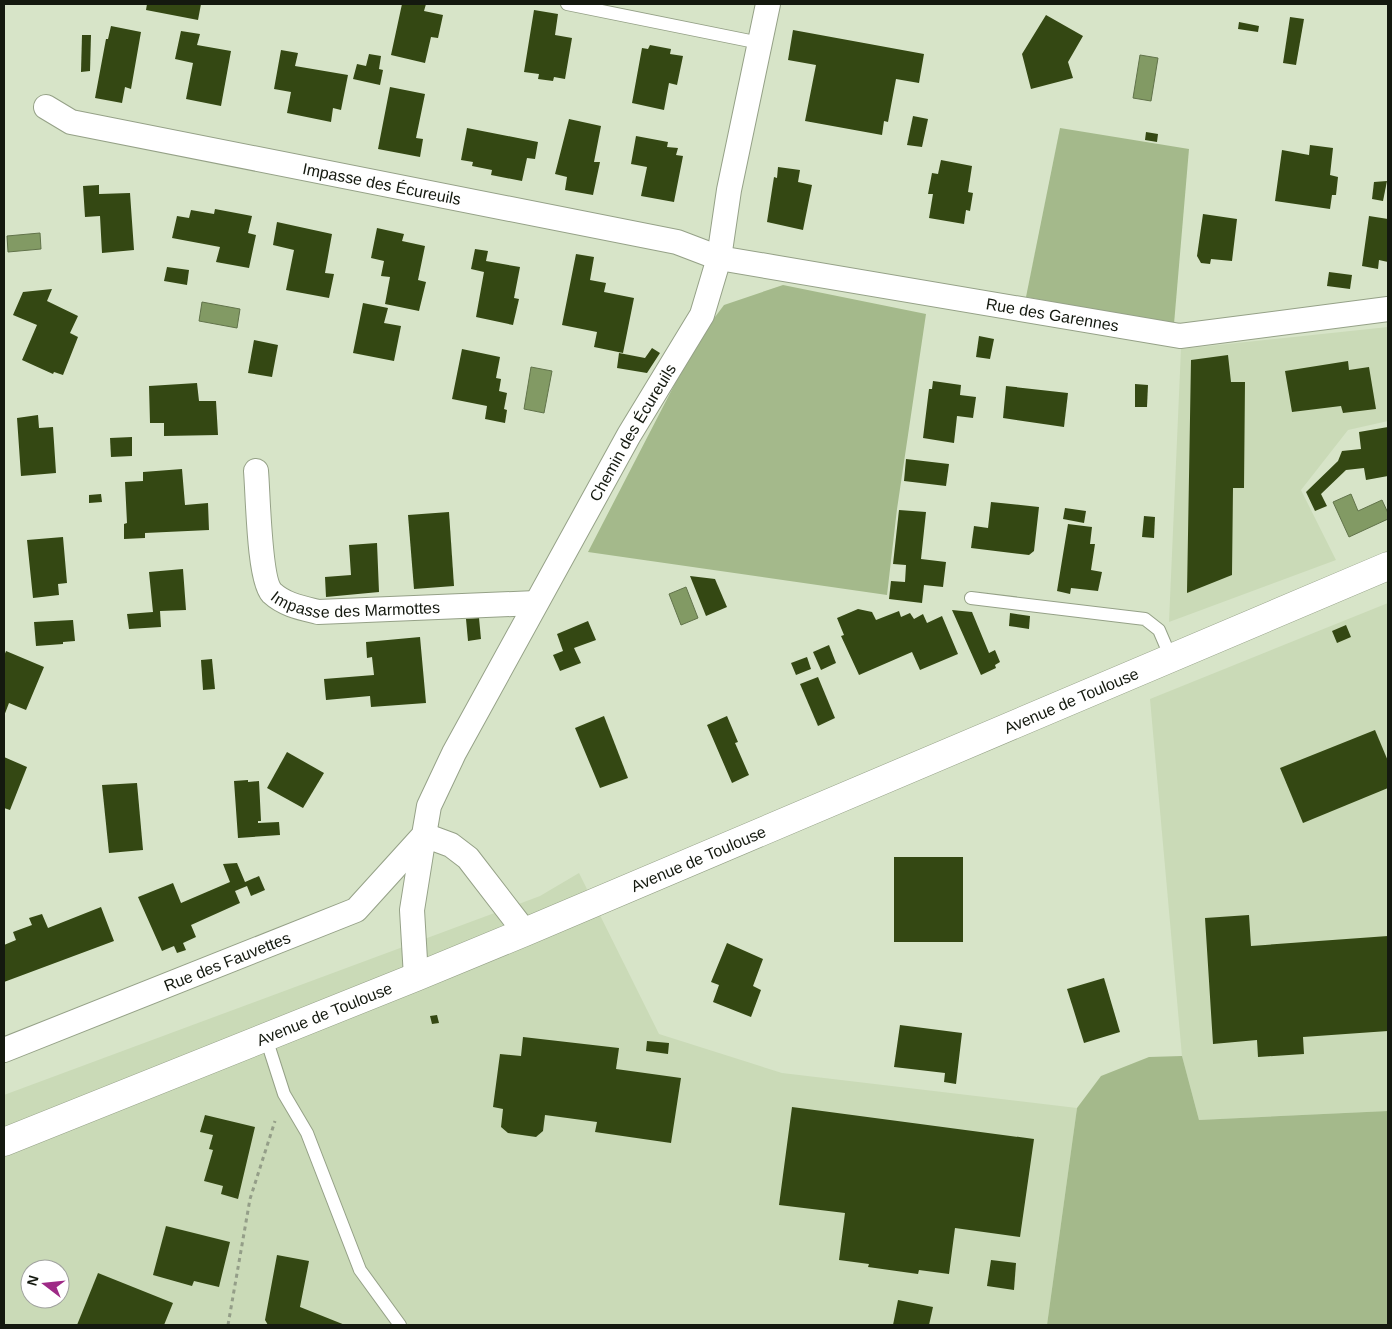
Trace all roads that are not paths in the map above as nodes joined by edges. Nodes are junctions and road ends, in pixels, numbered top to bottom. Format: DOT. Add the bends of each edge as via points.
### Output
graph roads {
  1 [pos="567,4"];
  2 [pos="768,4"];
  3 [pos="760,43"];
  4 [pos="46,107"];
  5 [pos="718,258"];
  6 [pos="1388,309"];
  7 [pos="256,471"];
  8 [pos="1388,566"];
  9 [pos="970,598"];
  10 [pos="536,603"];
  11 [pos="1171,658"];
  12 [pos="424,835"];
  13 [pos="525,932"];
  14 [pos="416,978"];
  15 [pos="266,1038"];
  16 [pos="4,1050"];
  17 [pos="4,1142"];
  18 [pos="400,1325"];
  1 -- 3 [label="lane"];
  2 -- 3 [label="street, Chemin des Écureuils"];
  3 -- 5 [label="street, Chemin des Écureuils"];
  4 -- 5 [label="street, Impasse des Écureuils" via="71,122 677,242"];
  5 -- 6 [label="street, Rue des Garennes" via="1180,336"];
  5 -- 10 [label="street, Chemin des Écureuils" via="702,315 629,435"];
  7 -- 10 [label="street, Impasse des Marmottes" via="263,572 271,592 291,605 318,612"];
  8 -- 11 [label="main road, Avenue de Toulouse"];
  9 -- 11 [label="lane" via="1145,619 1159,630"];
  10 -- 12 [label="street, Chemin des Écureuils" via="428,806"];
  11 -- 13 [label="main road, Avenue de Toulouse"];
  12 -- 13 [label="street" via="451,845 468,858"];
  12 -- 14 [label="street, Chemin des Écureuils" via="412,910"];
  12 -- 16 [label="street, Rue des Fauvettes" via="356,910"];
  13 -- 14 [label="main road, Avenue de Toulouse"];
  14 -- 15 [label="main road, Avenue de Toulouse"];
  15 -- 17 [label="main road, Avenue de Toulouse"];
  15 -- 18 [label="lane" via="284,1094 307,1133 360,1270"];
}
